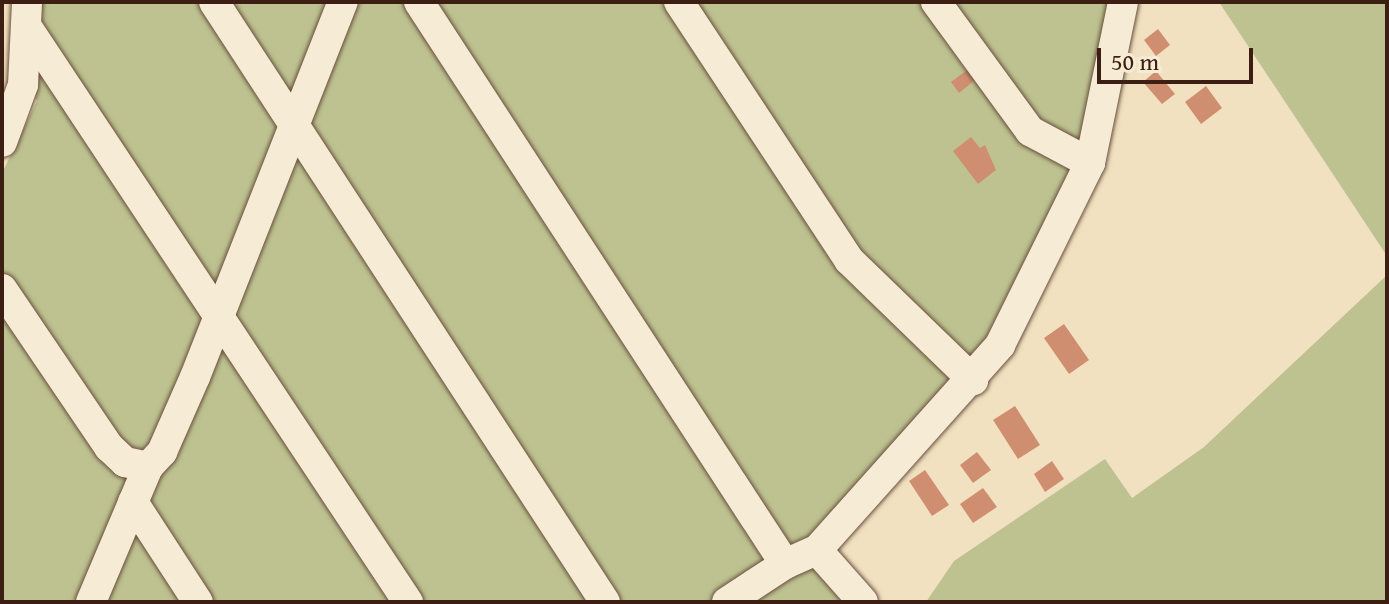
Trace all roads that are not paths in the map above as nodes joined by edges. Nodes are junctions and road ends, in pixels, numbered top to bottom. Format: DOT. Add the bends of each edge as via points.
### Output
graph roads {
  1 [pos="214,2"];
  2 [pos="343,2"];
  3 [pos="419,2"];
  4 [pos="679,2"];
  5 [pos="936,2"];
  6 [pos="1123,2"];
  7 [pos="27,15"];
  8 [pos="294,124"];
  9 [pos="2,142"];
  10 [pos="1090,163"];
  11 [pos="2,289"];
  12 [pos="219,308"];
  13 [pos="973,380"];
  14 [pos="148,467"];
  15 [pos="133,502"];
  16 [pos="817,550"];
  17 [pos="785,564"];
  18 [pos="91,602"];
  19 [pos="198,602"];
  20 [pos="408,602"];
  21 [pos="605,602"];
  22 [pos="727,602"];
  23 [pos="863,602"];
  1 -- 8 [label="street"];
  2 -- 8 [label="street"];
  3 -- 17 [label="street"];
  4 -- 13 [label="street" via="849,260"];
  5 -- 10 [label="street" via="1030,131"];
  6 -- 10 [label="street"];
  7 -- 9 [label="street" via="23,85"];
  7 -- 12 [label="street"];
  8 -- 12 [label="street"];
  8 -- 21 [label="street"];
  10 -- 13 [label="street" via="1000,345"];
  11 -- 14 [label="street" via="109,447 125,462"];
  12 -- 14 [label="street" via="162,452"];
  12 -- 20 [label="street"];
  13 -- 16 [label="street"];
  14 -- 15 [label="street"];
  15 -- 18 [label="street"];
  15 -- 19 [label="street"];
  16 -- 17 [label="street"];
  16 -- 23 [label="street"];
  17 -- 22 [label="street"];
}
